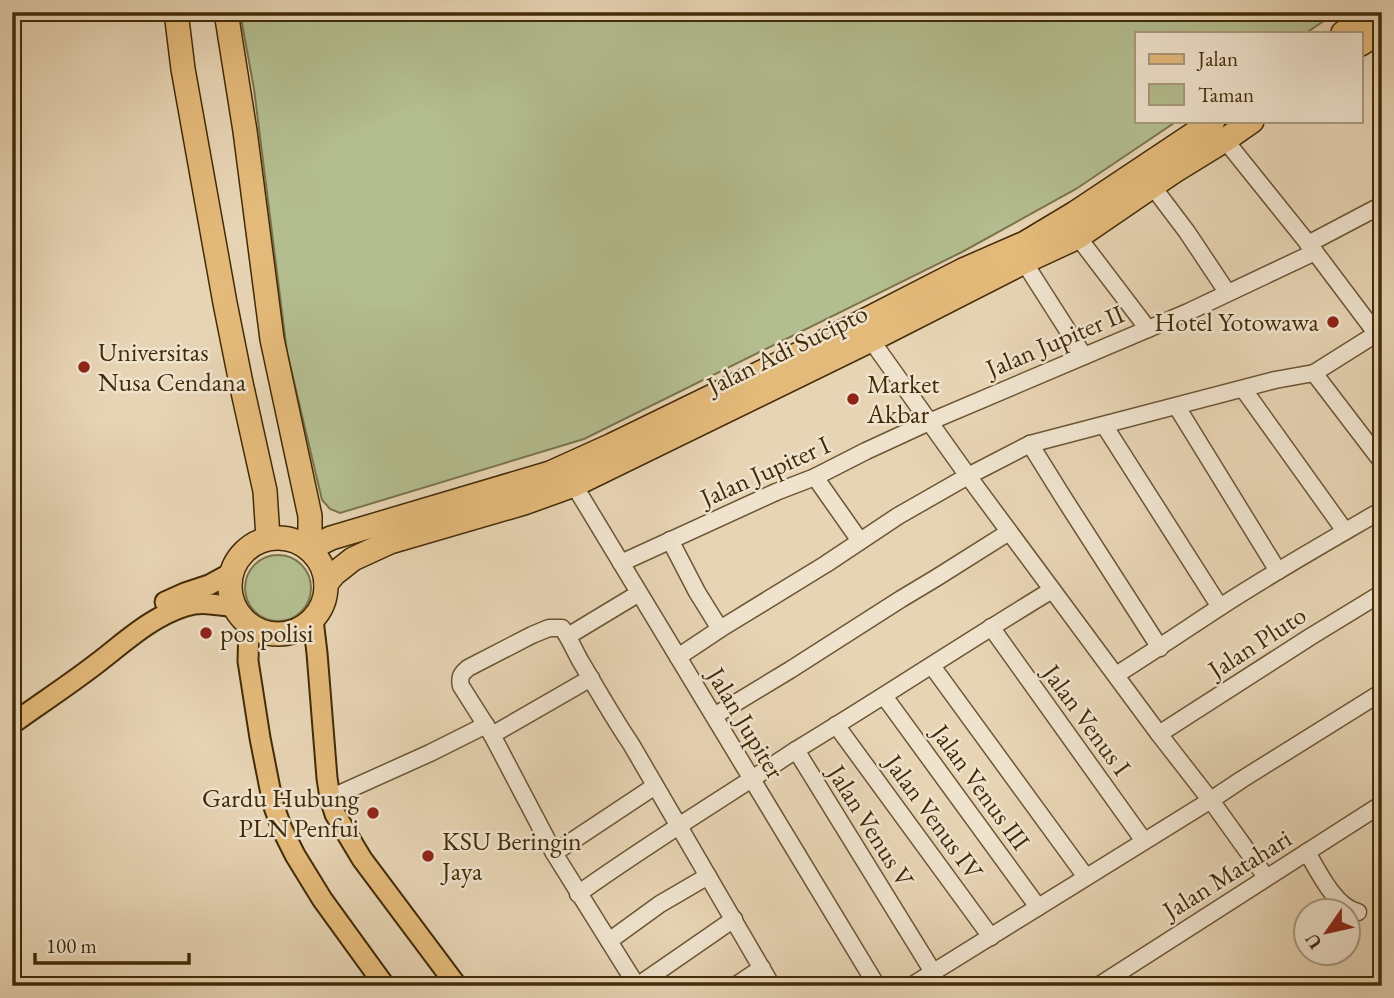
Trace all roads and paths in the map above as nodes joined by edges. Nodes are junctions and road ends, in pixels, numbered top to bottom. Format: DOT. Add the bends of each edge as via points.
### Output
graph roads {
  1 [pos="176,12"];
  2 [pos="226,12"];
  3 [pos="1374,12"];
  4 [pos="1382,30"];
  5 [pos="1344,32"];
  6 [pos="1362,43"];
  7 [pos="1212,122"];
  8 [pos="1251,122"];
  9 [pos="1225,140"];
  10 [pos="1153,187"];
  11 [pos="1382,205"];
  12 [pos="1078,237"];
  13 [pos="1312,248"];
  14 [pos="1024,262"];
  15 [pos="1227,292"];
  16 [pos="919,305"];
  17 [pos="1148,328"];
  18 [pos="1379,337"];
  19 [pos="871,340"];
  20 [pos="1084,356"];
  21 [pos="1314,373"];
  22 [pos="1244,390"];
  23 [pos="1177,407"];
  24 [pos="929,422"];
  25 [pos="1104,425"];
  26 [pos="1030,444"];
  27 [pos="1382,462"];
  28 [pos="968,476"];
  29 [pos="815,477"];
  30 [pos="573,485"];
  31 [pos="1382,510"];
  32 [pos="1345,531"];
  33 [pos="1009,533"];
  34 [pos="268,538"];
  35 [pos="670,540"];
  36 [pos="860,541"];
  37 [pos="307,548"];
  38 [pos="621,563"];
  39 [pos="1278,571"];
  40 [pos="231,573"];
  41 [pos="326,584"];
  42 [pos="1052,590"];
  43 [pos="1382,593"];
  44 [pos="631,598"];
  45 [pos="234,607"];
  46 [pos="1220,607"];
  47 [pos="313,621"];
  48 [pos="250,625"];
  49 [pos="991,627"];
  50 [pos="720,629"];
  51 [pos="568,636"];
  52 [pos="1160,648"];
  53 [pos="678,657"];
  54 [pos="932,666"];
  55 [pos="1115,675"];
  56 [pos="591,678"];
  57 [pos="1382,692"];
  58 [pos="884,696"];
  59 [pos="12,709"];
  60 [pos="714,716"];
  61 [pos="12,724"];
  62 [pos="836,726"];
  63 [pos="489,730"];
  64 [pos="1159,734"];
  65 [pos="796,750"];
  66 [pos="752,779"];
  67 [pos="655,786"];
  68 [pos="330,798"];
  69 [pos="1211,800"];
  70 [pos="1382,804"];
  71 [pos="679,827"];
  72 [pos="1143,841"];
  73 [pos="1307,852"];
  74 [pos="554,853"];
  75 [pos="708,876"];
  76 [pos="1086,877"];
  77 [pos="1266,877"];
  78 [pos="579,894"];
  79 [pos="1336,897"];
  80 [pos="1038,907"];
  81 [pos="734,919"];
  82 [pos="991,937"];
  83 [pos="609,941"];
  84 [pos="762,968"];
  85 [pos="933,972"];
  86 [pos="385,986"];
  87 [pos="457,986"];
  88 [pos="735,986"];
  89 [pos="772,986"];
  90 [pos="877,986"];
  91 [pos="911,986"];
  92 [pos="1098,986"];
  1 -- 34 [label="highway" via="225,303 265,491"];
  2 -- 37 [label="highway" via="272,339 310,516"];
  3 -- 5 [label="highway"];
  4 -- 6 [label="highway"];
  7 -- 16 [label="highway, Jalan Adi Sucipto" via="1075,214 1025,243 963,270"];
  8 -- 9 [label="highway, Jalan Adi Sucipto"];
  9 -- 10 [label="highway, Jalan Adi Sucipto"];
  9 -- 13 [label="street"];
  10 -- 12 [label="highway, Jalan Adi Sucipto"];
  10 -- 15 [label="street"];
  11 -- 13 [label="street, Jalan Jupiter II"];
  12 -- 14 [label="highway, Jalan Adi Sucipto"];
  12 -- 17 [label="street"];
  13 -- 15 [label="street, Jalan Jupiter II"];
  13 -- 18 [label="street"];
  14 -- 16 [label="highway, Jalan Adi Sucipto"];
  14 -- 20 [label="street"];
  15 -- 17 [label="street, Jalan Jupiter II"];
  16 -- 19 [label="highway, Jalan Adi Sucipto"];
  16 -- 37 [label="highway, Jalan Adi Sucipto" via="550,473"];
  17 -- 20 [label="street, Jalan Jupiter II"];
  18 -- 21 [label="street"];
  19 -- 24 [label="street"];
  19 -- 30 [label="highway, Jalan Adi Sucipto"];
  20 -- 24 [label="street, Jalan Jupiter II"];
  21 -- 22 [label="street"];
  21 -- 27 [label="street"];
  22 -- 23 [label="street"];
  22 -- 32 [label="street"];
  23 -- 25 [label="street"];
  23 -- 39 [label="street"];
  24 -- 28 [label="street"];
  24 -- 29 [label="street, Jalan Jupiter I"];
  25 -- 26 [label="street"];
  25 -- 46 [label="street"];
  26 -- 28 [label="street"];
  26 -- 52 [label="street"];
  28 -- 33 [label="street"];
  28 -- 36 [label="street"];
  29 -- 35 [label="street, Jalan Jupiter I"];
  29 -- 36 [label="street"];
  30 -- 38 [label="street, Jalan Jupiter"];
  30 -- 41 [label="highway, Jalan Adi Sucipto" via="390,542 353,559"];
  31 -- 32 [label="street"];
  32 -- 39 [label="street"];
  33 -- 42 [label="street"];
  33 -- 60 [label="street"];
  34 -- 37 [label="highway" via="294,540"];
  34 -- 40 [label="highway" via="239,557"];
  35 -- 38 [label="street, Jalan Jupiter I"];
  35 -- 50 [label="street"];
  36 -- 50 [label="street"];
  37 -- 41 [label="highway" via="318,559"];
  38 -- 53 [label="street, Jalan Jupiter"];
  39 -- 46 [label="street"];
  40 -- 45 [label="highway"];
  40 -- 59 [label="main road" via="141,617"];
  41 -- 47 [label="highway" via="321,610"];
  42 -- 49 [label="street"];
  42 -- 55 [label="street"];
  43 -- 64 [label="street, Jalan Pluto"];
  44 -- 51 [label="street"];
  45 -- 48 [label="highway"];
  45 -- 61 [label="main road" via="198,604 170,613"];
  46 -- 52 [label="street"];
  47 -- 48 [label="highway" via="282,635"];
  47 -- 68 [label="main road"];
  48 -- 86 [label="main road" via="248,661 260,738 282,829 322,898"];
  49 -- 54 [label="street"];
  49 -- 72 [label="street, Jalan Venus I"];
  50 -- 53 [label="street"];
  51 -- 56 [label="street"];
  51 -- 63 [label="street" via="562,628 550,628 461,674 461,686"];
  52 -- 55 [label="street"];
  53 -- 60 [label="street, Jalan Jupiter"];
  54 -- 58 [label="street"];
  54 -- 76 [label="street"];
  55 -- 64 [label="street"];
  56 -- 63 [label="street"];
  56 -- 67 [label="street"];
  57 -- 69 [label="street"];
  58 -- 62 [label="street"];
  58 -- 80 [label="street, Jalan Venus III"];
  60 -- 66 [label="street, Jalan Jupiter"];
  62 -- 65 [label="street"];
  62 -- 82 [label="street, Jalan Venus IV"];
  63 -- 68 [label="street"];
  63 -- 74 [label="street"];
  64 -- 69 [label="street"];
  65 -- 66 [label="street, Jalan Venus V"];
  65 -- 85 [label="street, Jalan Venus V"];
  66 -- 71 [label="street, Jalan Venus V"];
  66 -- 90 [label="street, Jalan Jupiter"];
  67 -- 71 [label="street"];
  67 -- 74 [label="street"];
  68 -- 87 [label="main road" via="362,859"];
  69 -- 72 [label="street"];
  69 -- 77 [label="street"];
  70 -- 73 [label="street, Jalan Matahari"];
  71 -- 75 [label="street"];
  71 -- 78 [label="street, Jalan Venus V"];
  72 -- 76 [label="street"];
  73 -- 77 [label="street, Jalan Matahari"];
  73 -- 79 [label="street"];
  74 -- 78 [label="street"];
  75 -- 81 [label="street"];
  75 -- 83 [label="street"];
  76 -- 80 [label="street"];
  77 -- 92 [label="street, Jalan Matahari"];
  78 -- 83 [label="street"];
  80 -- 82 [label="street"];
  81 -- 83 [label="street" via="637,986"];
  81 -- 84 [label="street"];
  82 -- 85 [label="street"];
  84 -- 88 [label="street"];
  84 -- 89 [label="street"];
  85 -- 91 [label="street"];
}
